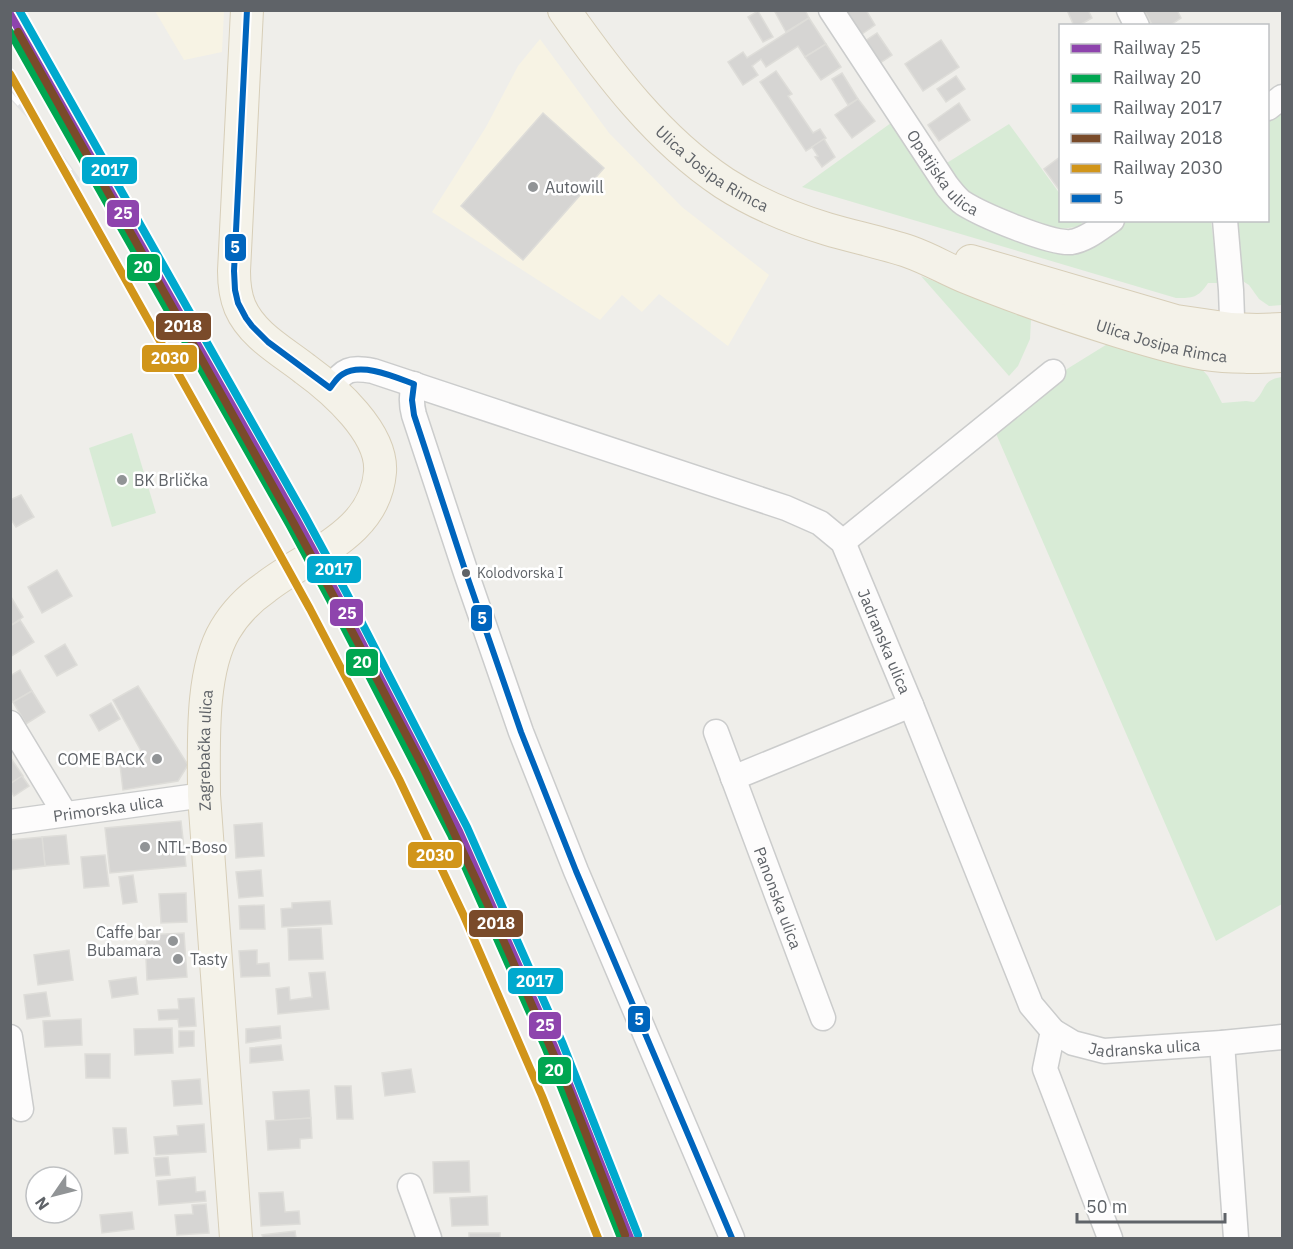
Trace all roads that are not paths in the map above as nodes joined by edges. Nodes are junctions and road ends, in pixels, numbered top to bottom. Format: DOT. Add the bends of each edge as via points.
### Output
graph roads {
  1 [pos="247,10"];
  2 [pos="564,10"];
  3 [pos="831,10"];
  4 [pos="1129,10"];
  5 [pos="1136,24"];
  6 [pos="1282,97"];
  7 [pos="1269,107"];
  8 [pos="1109,222"];
  9 [pos="1225,222"];
  10 [pos="1282,329"];
  11 [pos="1232,343"];
  12 [pos="1282,356"];
  13 [pos="1053,372"];
  14 [pos="414,384"];
  15 [pos="330,388"];
  16 [pos="843,542"];
  17 [pos="911,705"];
  18 [pos="10,723"];
  19 [pos="716,732"];
  20 [pos="733,777"];
  21 [pos="204,795"];
  22 [pos="64,814"];
  23 [pos="10,822"];
  24 [pos="823,1018"];
  25 [pos="1053,1031"];
  26 [pos="10,1037"];
  27 [pos="1282,1037"];
  28 [pos="1222,1043"];
  29 [pos="21,1109"];
  30 [pos="410,1186"];
  31 [pos="236,1239"];
  32 [pos="429,1239"];
  33 [pos="732,1239"];
  34 [pos="1110,1239"];
  35 [pos="1236,1239"];
  1 -- 15 [label="main road, Zagrebačka ulica" via="235,291 240,309 253,327"];
  2 -- 11 [label="main road, Ulica Josipa Rimca" via="623,89 661,130 723,182 749,198 825,228 911,253 942,254 976,262 1176,321"];
  3 -- 8 [label="street, Opatijska ulica" via="947,186 961,201 981,213 1055,240 1071,242 1086,237"];
  4 -- 5 [label="street"];
  6 -- 7 [label="street"];
  9 -- 11 [label="street"];
  10 -- 11 [label="main road, Ulica Josipa Rimca" via="1257,330"];
  11 -- 12 [label="main road, Ulica Josipa Rimca"];
  13 -- 16 [label="street"];
  14 -- 15 [label="street, Jadranska ulica" via="358,369 340,375"];
  14 -- 16 [label="street, Jadranska ulica" via="786,508 820,523"];
  14 -- 33 [label="street" via="414,415 521,732"];
  15 -- 21 [label="main road, Zagrebačka ulica" via="357,417 378,453 381,471 376,493 357,524 332,545 267,586 225,630 209,677"];
  16 -- 17 [label="street, Jadranska ulica"];
  17 -- 20 [label="street"];
  17 -- 25 [label="street, Jadranska ulica" via="1031,1005"];
  18 -- 22 [label="street"];
  19 -- 20 [label="street, Panonska ulica"];
  20 -- 24 [label="street, Panonska ulica"];
  21 -- 22 [label="street, Primorska ulica"];
  21 -- 31 [label="main road, Zagrebačka ulica"];
  22 -- 23 [label="street, Primorska ulica"];
  25 -- 28 [label="street, Jadranska ulica" via="1072,1043 1104,1051"];
  25 -- 34 [label="street" via="1045,1069"];
  26 -- 29 [label="street"];
  27 -- 28 [label="street, Jadranska ulica"];
  28 -- 35 [label="street"];
  30 -- 32 [label="street"];
}
